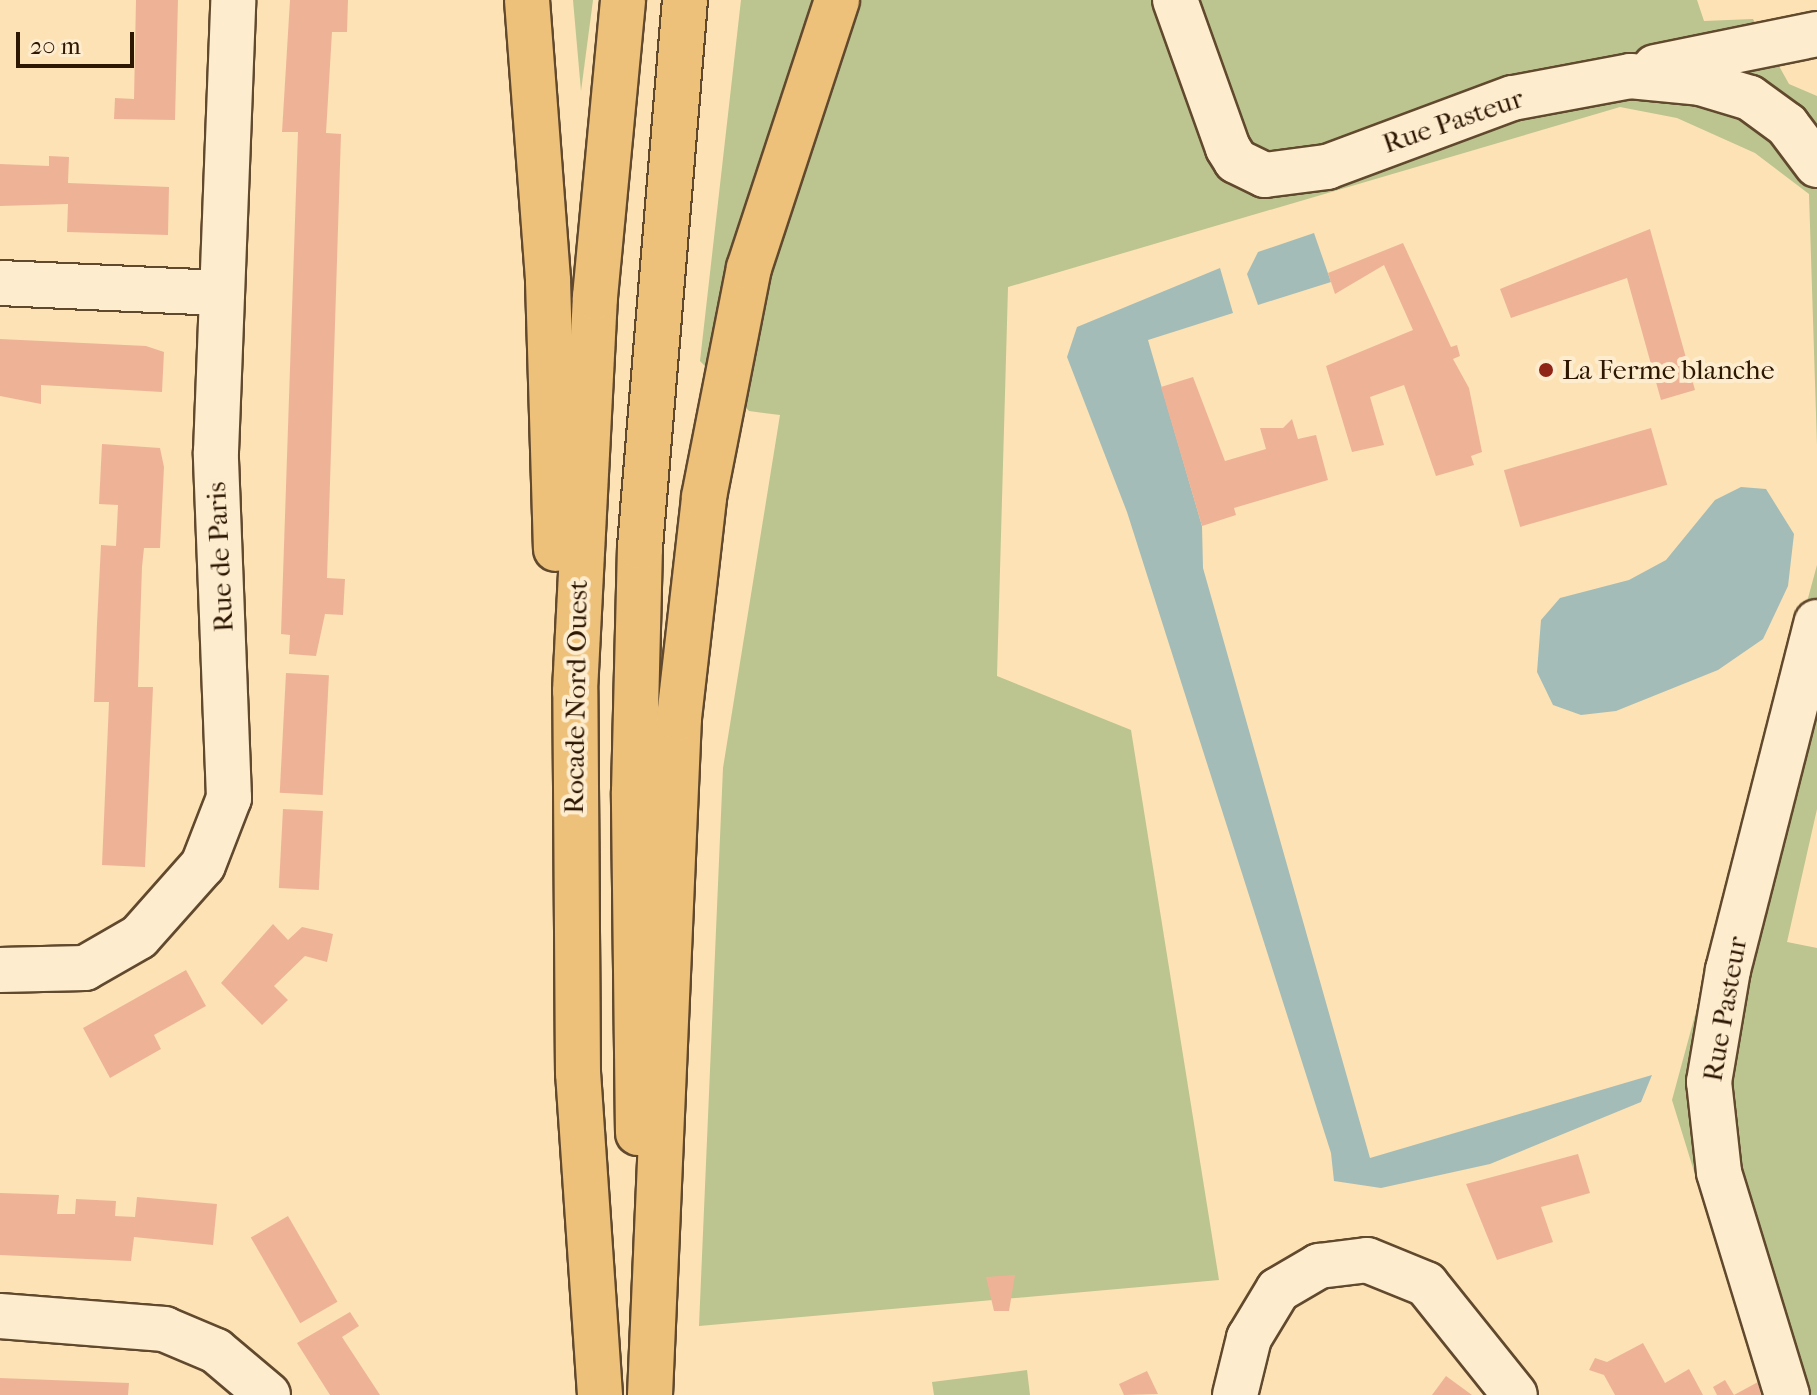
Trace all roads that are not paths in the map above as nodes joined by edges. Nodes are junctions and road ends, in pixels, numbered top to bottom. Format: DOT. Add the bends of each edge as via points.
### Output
graph roads {
  1 [pos="233,0"];
  2 [pos="527,0"];
  3 [pos="623,0"];
  4 [pos="685,0"];
  5 [pos="837,0"];
  6 [pos="1175,0"];
  7 [pos="1817,34"];
  8 [pos="1606,79"];
  9 [pos="1817,165"];
  10 [pos="0,283"];
  11 [pos="222,293"];
  12 [pos="1817,622"];
  13 [pos="575,691"];
  14 [pos="0,970"];
  15 [pos="0,1316"];
  16 [pos="268,1395"];
  17 [pos="600,1395"];
  18 [pos="650,1395"];
  19 [pos="1235,1395"];
  20 [pos="1515,1395"];
  21 [pos="1787,1395"];
  1 -- 11 [label="street, Rue de Paris"];
  2 -- 13 [label="highway" via="547,269 554,531"];
  3 -- 13 [label="highway, Rocade Nord Ouest" via="595,297"];
  4 -- 18 [label="highway" via="653,325 635,711 638,1135"];
  5 -- 18 [label="highway" via="738,307 704,497 679,718"];
  6 -- 8 [label="street, Rue Pasteur" via="1228,148 1236,161 1265,175 1305,173 1513,98"];
  7 -- 8 [label="street"];
  8 -- 9 [label="street, Rue Pasteur" via="1676,79 1750,98 1787,125"];
  10 -- 11 [label="street"];
  11 -- 14 [label="street, Rue de Paris" via="215,485 233,752 223,821 188,886 121,950 85,968"];
  12 -- 21 [label="street, Rue Pasteur" via="1728,970 1709,1082 1719,1172"];
  13 -- 17 [label="highway, Rocade Nord Ouest" via="578,1073"];
  15 -- 16 [label="street" via="164,1329 216,1351"];
  19 -- 20 [label="street" via="1249,1338 1278,1290 1319,1266 1367,1260 1426,1284"];
}
